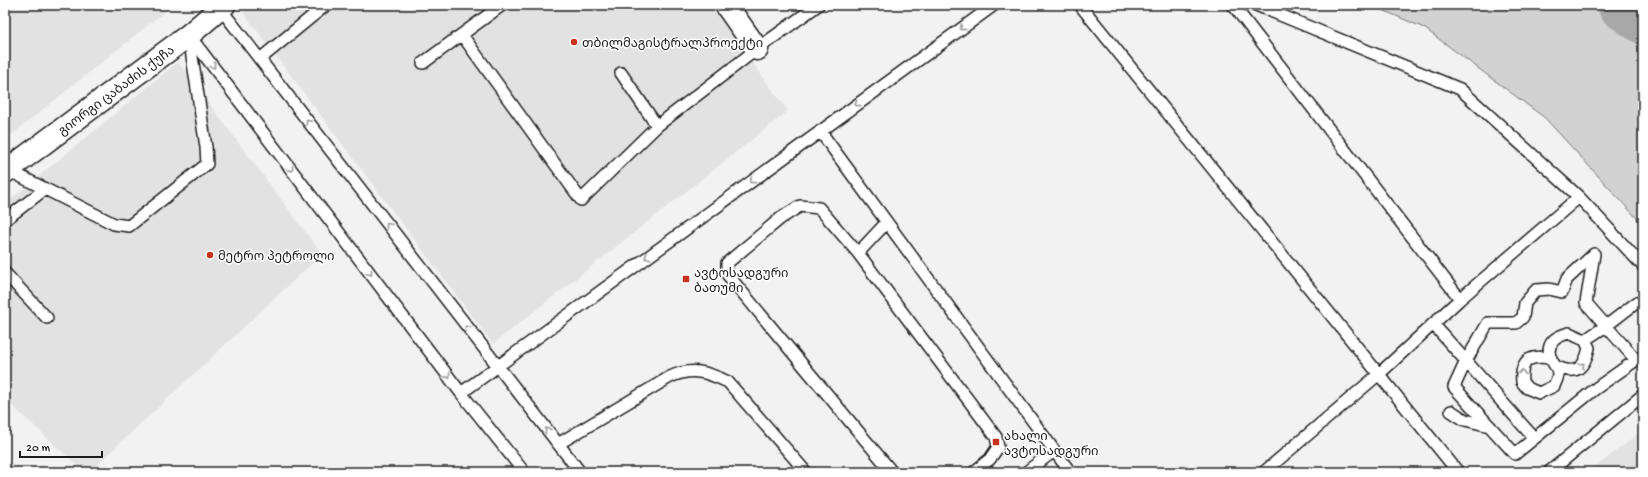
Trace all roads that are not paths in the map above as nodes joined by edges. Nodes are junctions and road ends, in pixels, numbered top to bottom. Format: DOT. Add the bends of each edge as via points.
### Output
graph roads {
  1 [pos="326,5"];
  2 [pos="502,5"];
  3 [pos="726,5"];
  4 [pos="818,5"];
  5 [pos="994,5"];
  6 [pos="1080,5"];
  7 [pos="1233,5"];
  8 [pos="1256,5"];
  9 [pos="222,6"];
  10 [pos="189,35"];
  11 [pos="462,35"];
  12 [pos="758,49"];
  13 [pos="260,59"];
  14 [pos="423,64"];
  15 [pos="621,73"];
  16 [pos="658,126"];
  17 [pos="820,131"];
  18 [pos="7,171"];
  19 [pos="45,188"];
  20 [pos="1579,197"];
  21 [pos="5,220"];
  22 [pos="887,222"];
  23 [pos="858,254"];
  24 [pos="1643,266"];
  25 [pos="5,274"];
  26 [pos="1460,298"];
  27 [pos="1636,303"];
  28 [pos="47,318"];
  29 [pos="1433,324"];
  30 [pos="1606,326"];
  31 [pos="1584,340"];
  32 [pos="1466,361"];
  33 [pos="497,366"];
  34 [pos="1379,374"];
  35 [pos="461,392"];
  36 [pos="1643,395"];
  37 [pos="1451,411"];
  38 [pos="1490,426"];
  39 [pos="1534,438"];
  40 [pos="558,444"];
  41 [pos="1054,451"];
  42 [pos="524,472"];
  43 [pos="580,472"];
  44 [pos="806,472"];
  45 [pos="892,472"];
  46 [pos="974,472"];
  47 [pos="1026,472"];
  48 [pos="1070,472"];
  49 [pos="1264,472"];
  50 [pos="1458,472"];
  51 [pos="1549,472"];
  1 -- 13 [label="lane"];
  2 -- 11 [label="lane"];
  3 -- 12 [label="main road"];
  4 -- 12 [label="lane"];
  5 -- 17 [label="lane, one-way"];
  6 -- 34 [label="lane"];
  7 -- 26 [label="lane"];
  8 -- 20 [label="lane" via="1460,89"];
  9 -- 10 [label="main road, გიორგი ცაბაძის ქუჩა"];
  9 -- 13 [label="lane"];
  10 -- 18 [label="main road, გიორგი ცაბაძის ქუჩა"];
  10 -- 19 [label="lane" via="206,147 206,164 129,226 114,224"];
  10 -- 35 [label="lane, one-way"];
  11 -- 14 [label="lane"];
  11 -- 16 [label="lane" via="582,200"];
  12 -- 16 [label="lane"];
  33 -- 13 [label="lane, one-way"];
  15 -- 16 [label="lane"];
  17 -- 22 [label="lane"];
  17 -- 33 [label="lane, one-way"];
  18 -- 19 [label="lane"];
  19 -- 21 [label="lane"];
  20 -- 24 [label="lane"];
  20 -- 26 [label="lane"];
  22 -- 23 [label="lane"];
  22 -- 41 [label="lane"];
  23 -- 45 [label="lane" via="819,208 800,206 781,218 727,263 727,274"];
  23 -- 46 [label="lane" via="996,437 998,447 990,459"];
  25 -- 28 [label="lane"];
  26 -- 29 [label="lane"];
  27 -- 30 [label="lane"];
  29 -- 32 [label="lane"];
  29 -- 34 [label="lane"];
  30 -- 31 [label="lane"];
  30 -- 32 [label="lane" via="1586,303 1594,254 1568,279 1562,292 1536,290 1525,302 1523,317 1516,322 1488,323"];
  30 -- 39 [label="lane" via="1636,360"];
  31 -- 31 [label="lane, one-way" via="1569,333 1557,336 1550,350 1554,362 1568,372 1579,369 1586,360 1589,348"];
  32 -- 38 [label="lane" via="1454,387"];
  32 -- 39 [label="lane"];
  33 -- 35 [label="lane"];
  40 -- 33 [label="lane, one-way"];
  34 -- 49 [label="lane"];
  34 -- 50 [label="lane"];
  35 -- 42 [label="lane"];
  36 -- 51 [label="lane"];
  37 -- 38 [label="lane" via="1465,420"];
  38 -- 39 [label="lane" via="1515,454"];
  40 -- 43 [label="lane"];
  40 -- 44 [label="lane" via="670,377 681,372 696,371 711,374 728,382"];
  41 -- 47 [label="lane"];
  41 -- 48 [label="lane"];
}
